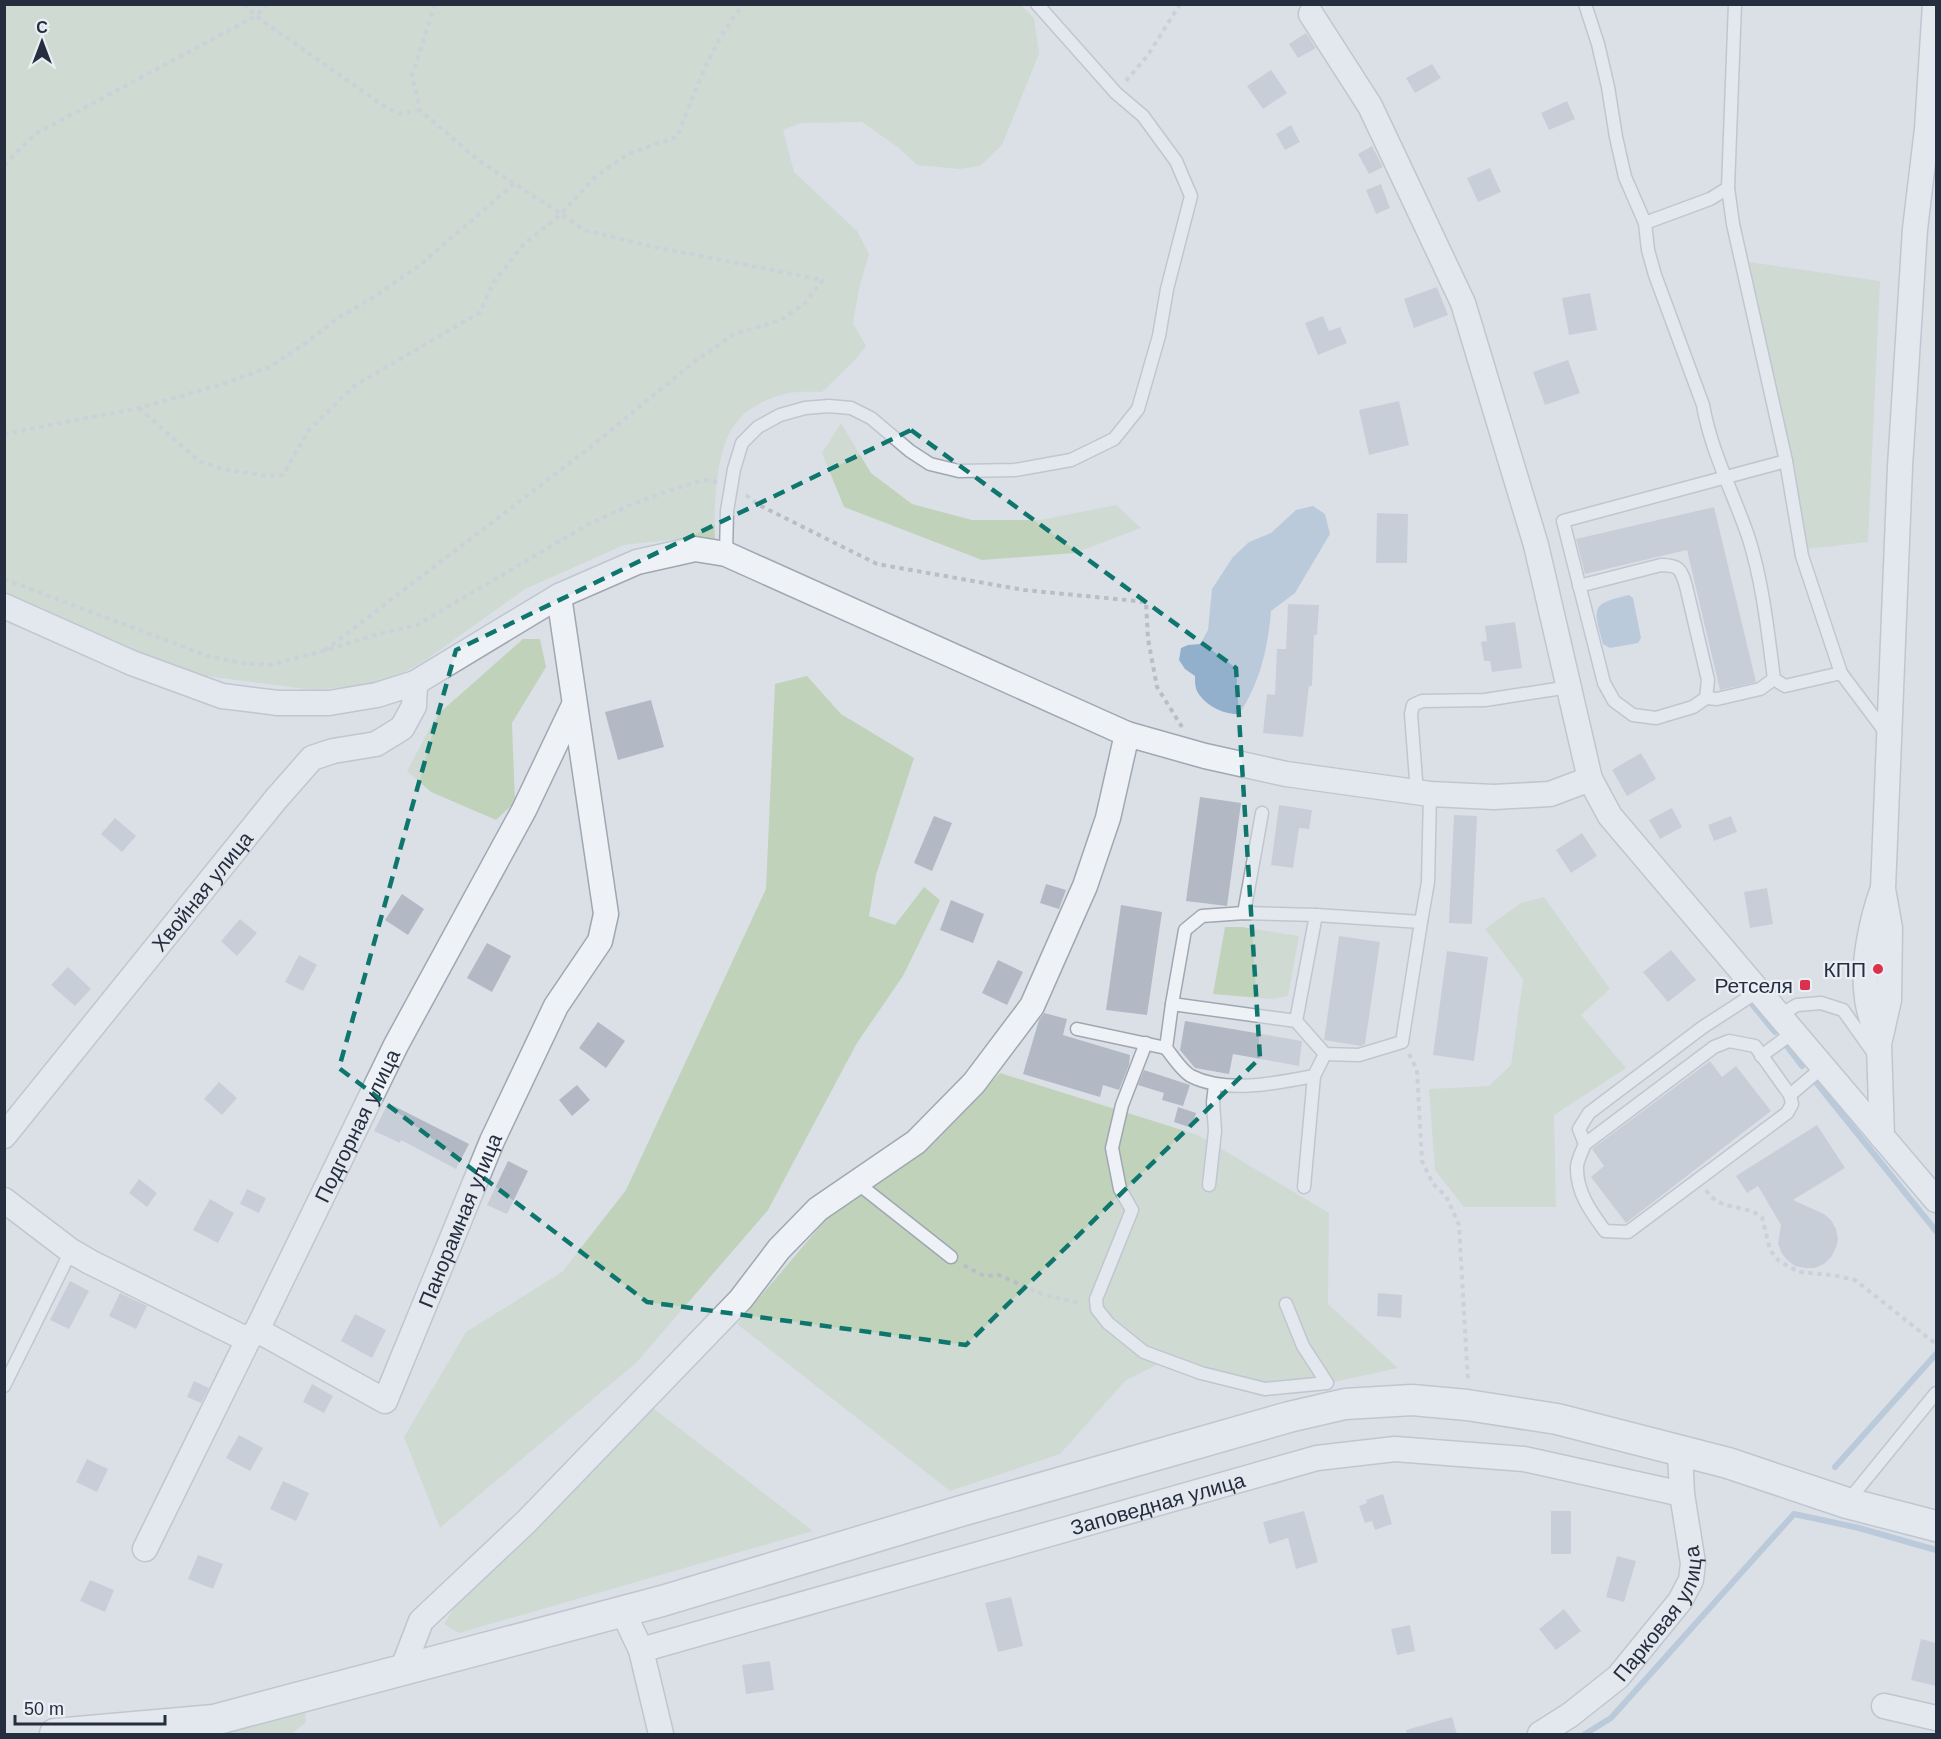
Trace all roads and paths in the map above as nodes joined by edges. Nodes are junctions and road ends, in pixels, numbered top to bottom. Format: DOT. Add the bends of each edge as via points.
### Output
graph roads {
  1 [pos="244,4"];
  2 [pos="267,4"];
  3 [pos="435,4"];
  4 [pos="744,4"];
  5 [pos="1037,4"];
  6 [pos="1180,4"];
  7 [pos="1585,4"];
  8 [pos="1735,4"];
  9 [pos="1935,4"];
  10 [pos="1311,14"];
  11 [pos="256,16"];
  12 [pos="1116,93"];
  13 [pos="420,110"];
  14 [pos="4,165"];
  15 [pos="515,183"];
  16 [pos="1728,188"];
  17 [pos="561,214"];
  18 [pos="1645,223"];
  19 [pos="139,408"];
  20 [pos="4,434"];
  21 [pos="1786,462"];
  22 [pos="1725,479"];
  23 [pos="731,485"];
  24 [pos="726,554"];
  25 [pos="4,579"];
  26 [pos="1579,586"];
  27 [pos="558,596"];
  28 [pos="4,606"];
  29 [pos="324,651"];
  30 [pos="1841,673"];
  31 [pos="1774,680"];
  32 [pos="415,684"];
  33 [pos="1569,687"];
  34 [pos="1706,698"];
  35 [pos="574,705"];
  36 [pos="1127,734"];
  37 [pos="1889,738"];
  38 [pos="1205,756"];
  39 [pos="1590,779"];
  40 [pos="1423,793"];
  41 [pos="1262,813"];
  42 [pos="1244,913"];
  43 [pos="1316,915"];
  44 [pos="1421,922"];
  45 [pos="1760,990"];
  46 [pos="1172,1004"];
  47 [pos="1296,1021"];
  48 [pos="1787,1024"];
  49 [pos="1703,1027"];
  50 [pos="1077,1029"];
  51 [pos="1402,1042"];
  52 [pos="1146,1043"];
  53 [pos="1714,1047"];
  54 [pos="1166,1048"];
  55 [pos="1880,1052"];
  56 [pos="1324,1054"];
  57 [pos="1761,1056"];
  58 [pos="1823,1066"];
  59 [pos="1314,1076"];
  60 [pos="1215,1085"];
  61 [pos="1790,1095"];
  62 [pos="4,1136"];
  63 [pos="1882,1137"];
  64 [pos="1585,1144"];
  65 [pos="1699,1179"];
  66 [pos="856,1182"];
  67 [pos="1209,1185"];
  68 [pos="1304,1187"];
  69 [pos="4,1200"];
  70 [pos="1936,1200"];
  71 [pos="71,1251"];
  72 [pos="951,1257"];
  73 [pos="1096,1299"];
  74 [pos="1286,1304"];
  75 [pos="253,1335"];
  76 [pos="1936,1343"];
  77 [pos="4,1386"];
  78 [pos="1936,1393"];
  79 [pos="1467,1405"];
  80 [pos="1680,1451"];
  81 [pos="1682,1494"];
  82 [pos="1847,1503"];
  83 [pos="1936,1526"];
  84 [pos="145,1549"];
  85 [pos="623,1612"];
  86 [pos="641,1650"];
  87 [pos="402,1670"];
  88 [pos="1884,1706"];
  89 [pos="1936,1718"];
  90 [pos="55,1734"];
  91 [pos="661,1734"];
  92 [pos="1540,1734"];
  1 -- 11 [label="path"];
  2 -- 11 [label="path"];
  3 -- 13 [label="path" via="412,76"];
  4 -- 17 [label="path" via="707,61 677,137 628,154 594,178"];
  5 -- 12 [label="lane"];
  6 -- 12 [label="path" via="1149,55"];
  7 -- 18 [label="lane" via="1608,87 1624,177"];
  8 -- 16 [label="lane"];
  9 -- 37 [label="street" via="1900,466"];
  10 -- 33 [label="street" via="1370,106 1463,303 1536,545"];
  11 -- 13 [label="path" via="382,105 400,114"];
  11 -- 14 [label="path" via="34,134"];
  12 -- 23 [label="lane" via="1143,116 1176,161 1191,196 1138,409 1114,439 1071,460 1016,470 959,471 930,464 871,418 851,408 805,408 758,427 742,443"];
  13 -- 15 [label="path" via="478,160"];
  15 -- 17 [label="path"];
  15 -- 19 [label="path" via="420,265 270,367 220,386"];
  16 -- 18 [label="lane" via="1710,199"];
  16 -- 21 [label="lane"];
  17 -- 19 [label="path" via="522,246 494,282 479,313 354,386 308,431 283,475 230,470 199,461"];
  17 -- 29 [label="path" via="584,230 823,280 805,303 781,320 734,334 694,362 588,449"];
  18 -- 22 [label="lane" via="1655,275 1703,405 1706,426"];
  19 -- 20 [label="path"];
  21 -- 22 [label="lane"];
  21 -- 30 [label="lane" via="1802,556"];
  22 -- 26 [label="lane" via="1563,521"];
  22 -- 31 [label="lane" via="1749,539 1759,578"];
  23 -- 24 [label="lane"];
  23 -- 29 [label="path" via="704,480 628,506 557,541 417,625"];
  23 -- 38 [label="path" via="759,505 877,564 1024,590 1146,602 1157,687"];
  24 -- 27 [label="street" via="695,549 637,562"];
  24 -- 36 [label="street"];
  25 -- 29 [label="path" via="208,656 270,665"];
  26 -- 34 [label="lane" via="1604,683 1614,700 1633,715 1656,718 1693,707"];
  26 -- 34 [label="lane" via="1661,565 1672,565 1681,571 1708,680"];
  27 -- 32 [label="street"];
  27 -- 35 [label="street"];
  28 -- 32 [label="street" via="132,663 222,696 278,703 329,703"];
  30 -- 31 [label="lane" via="1785,686"];
  30 -- 37 [label="lane"];
  31 -- 34 [label="lane" via="1761,689"];
  32 -- 62 [label="street, Хвойная улица" via="414,706 402,728 376,744 312,759 268,808"];
  33 -- 39 [label="street"];
  33 -- 40 [label="lane" via="1485,700 1422,701 1413,705 1411,714"];
  35 -- 75 [label="street, Подгорная улица" via="524,810 396,1045"];
  35 -- 75 [label="street, Панорамная улица" via="606,914 600,941 556,1006 492,1141 385,1401"];
  36 -- 38 [label="street"];
  36 -- 66 [label="street" via="1108,818 1085,886 1032,1006 974,1083 916,1142"];
  37 -- 55 [label="street" via="1883,889 1890,928 1889,1000"];
  38 -- 40 [label="street" via="1286,774"];
  39 -- 40 [label="street" via="1550,794 1494,797"];
  39 -- 45 [label="street" via="1610,816"];
  40 -- 44 [label="lane" via="1428,882"];
  41 -- 42 [label="lane"];
  42 -- 43 [label="lane"];
  42 -- 46 [label="lane" via="1202,916 1185,930"];
  43 -- 44 [label="lane"];
  43 -- 47 [label="lane"];
  44 -- 51 [label="lane"];
  45 -- 48 [label="street"];
  45 -- 49 [label="lane"];
  46 -- 47 [label="lane"];
  46 -- 54 [label="lane"];
  47 -- 56 [label="lane"];
  48 -- 55 [label="lane" via="1797,1005 1821,1003 1843,1010"];
  48 -- 57 [label="lane"];
  48 -- 58 [label="street"];
  49 -- 53 [label="lane"];
  49 -- 64 [label="lane" via="1590,1113 1579,1129"];
  50 -- 52 [label="lane"];
  51 -- 56 [label="lane" via="1359,1055"];
  51 -- 79 [label="path" via="1417,1070 1422,1161 1459,1225 1469,1371"];
  52 -- 54 [label="lane"];
  52 -- 73 [label="lane" via="1122,1105 1112,1148 1120,1189 1132,1210"];
  53 -- 57 [label="lane" via="1730,1041 1755,1046"];
  53 -- 64 [label="lane"];
  54 -- 60 [label="lane" via="1189,1075"];
  55 -- 63 [label="street"];
  56 -- 59 [label="lane"];
  57 -- 61 [label="lane"];
  58 -- 61 [label="lane"];
  58 -- 63 [label="street"];
  59 -- 60 [label="lane" via="1274,1084"];
  59 -- 68 [label="lane"];
  60 -- 67 [label="lane"];
  61 -- 65 [label="lane" via="1792,1104 1787,1113"];
  63 -- 70 [label="street"];
  64 -- 65 [label="lane" via="1577,1165 1578,1182 1587,1206 1605,1231 1628,1232"];
  65 -- 76 [label="path" via="1709,1195 1725,1206 1752,1209 1762,1216 1770,1250 1779,1261 1799,1272 1855,1280"];
  66 -- 72 [label="lane"];
  66 -- 87 [label="street" via="818,1209 779,1249 741,1299 642,1402 421,1621"];
  69 -- 71 [label="street"];
  71 -- 75 [label="street"];
  71 -- 77 [label="lane"];
  72 -- 73 [label="path" via="984,1275 999,1275 1042,1294 1074,1302"];
  73 -- 74 [label="lane" via="1097,1309 1108,1323 1144,1352 1201,1373 1265,1389 1327,1383 1303,1347"];
  75 -- 84 [label="street, Подгорная улица"];
  78 -- 82 [label="lane"];
  79 -- 80 [label="street" via="1557,1419"];
  79 -- 85 [label="street" via="1412,1400 1345,1404 961,1510"];
  80 -- 81 [label="street, Парковая улица"];
  80 -- 82 [label="street"];
  81 -- 86 [label="street, Заповедная улица" via="1524,1459 1395,1449 1317,1458"];
  81 -- 92 [label="street, Парковая улица" via="1693,1563 1691,1580 1680,1601 1618,1677 1570,1716"];
  82 -- 83 [label="street"];
  85 -- 86 [label="street"];
  85 -- 87 [label="street"];
  86 -- 91 [label="street"];
  87 -- 90 [label="street" via="213,1720"];
  88 -- 89 [label="street"];
}
